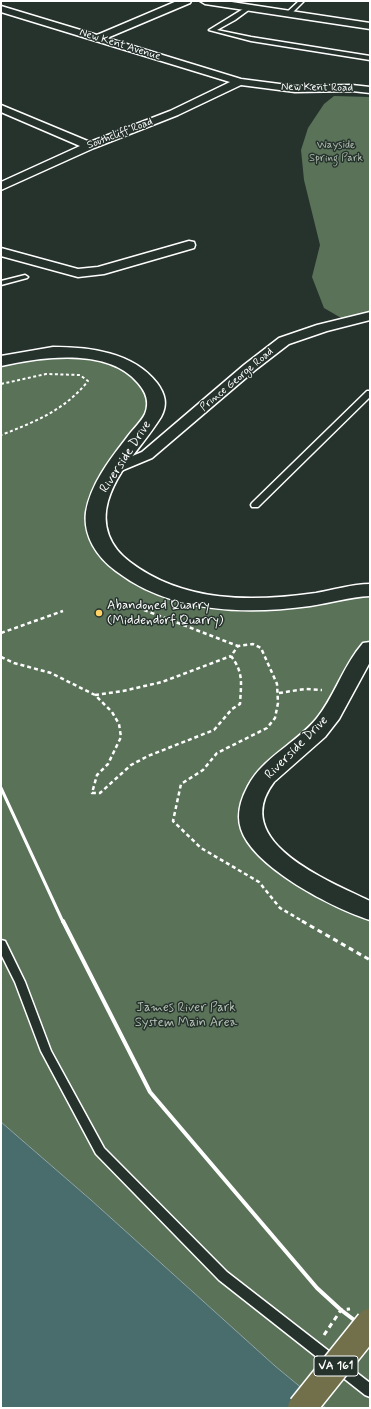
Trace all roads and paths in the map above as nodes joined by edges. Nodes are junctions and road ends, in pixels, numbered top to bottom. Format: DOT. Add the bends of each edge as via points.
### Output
graph roads {
  1 [pos="186,1"];
  2 [pos="205,1"];
  3 [pos="302,1"];
  4 [pos="248,8"];
  5 [pos="1,10"];
  6 [pos="288,14"];
  7 [pos="370,26"];
  8 [pos="98,38"];
  9 [pos="370,58"];
  10 [pos="240,82"];
  11 [pos="370,90"];
  12 [pos="1,108"];
  13 [pos="90,146"];
  14 [pos="1,186"];
  15 [pos="189,245"];
  16 [pos="1,252"];
  17 [pos="25,277"];
  18 [pos="1,283"];
  19 [pos="370,316"];
  20 [pos="1,361"];
  21 [pos="1,384"];
  22 [pos="370,393"];
  23 [pos="1,436"];
  24 [pos="116,468"];
  25 [pos="254,505"];
  26 [pos="370,590"];
  27 [pos="144,610"];
  28 [pos="63,611"];
  29 [pos="1,633"];
  30 [pos="238,646"];
  31 [pos="370,648"];
  32 [pos="231,656"];
  33 [pos="1,657"];
  34 [pos="238,663"];
  35 [pos="345,692"];
  36 [pos="279,693"];
  37 [pos="95,695"];
  38 [pos="370,911"];
  39 [pos="1,944"];
  40 [pos="370,1323"];
  41 [pos="370,1391"];
  42 [pos="302,1408"];
  1 -- 8 [label="street"];
  2 -- 4 [label="street"];
  3 -- 6 [label="lane"];
  4 -- 6 [label="street"];
  4 -- 9 [label="lane" via="234,19 212,30 251,39"];
  5 -- 8 [label="street, New Kent Avenue"];
  6 -- 7 [label="street"];
  8 -- 10 [label="street, New Kent Avenue"];
  10 -- 11 [label="street, New Kent Road" via="295,89"];
  10 -- 13 [label="street, Southcliff Road" via="174,113"];
  12 -- 13 [label="street"];
  13 -- 14 [label="street, Southcliff Road"];
  15 -- 16 [label="street" via="99,271 78,273"];
  17 -- 18 [label="lane"];
  19 -- 24 [label="street, Prince George Road" via="284,341 147,455"];
  20 -- 24 [label="street, Riverside Drive" via="27,355 72,351 111,359 138,373 155,393 155,414"];
  21 -- 23 [label="path" via="46,374 80,375 88,381 67,404 34,423"];
  22 -- 25 [label="lane"];
  24 -- 26 [label="street, Riverside Drive" via="99,498 95,513 99,541 111,557 128,572 153,585 182,595 208,600 258,604 283,603"];
  27 -- 30 [label="path"];
  28 -- 29 [label="path"];
  31 -- 35 [label="street, Riverside Drive" via="356,666"];
  32 -- 37 [label="path" via="162,682"];
  33 -- 37 [label="path" via="51,673"];
  34 -- 37 [label="path" via="243,683 240,704 232,709 214,730 131,765 100,793 92,793 97,776 108,764 121,737 119,724 112,712"];
  35 -- 36 [label="path" via="305,689"];
  35 -- 38 [label="street, Riverside Drive" via="324,724 259,786 250,807 251,820 259,841 280,864"];
  39 -- 41 [label="lane" via="20,982 46,1051 100,1151 223,1276"];
  40 -- 42 [label="main road, VA 161, bridge"];
}
